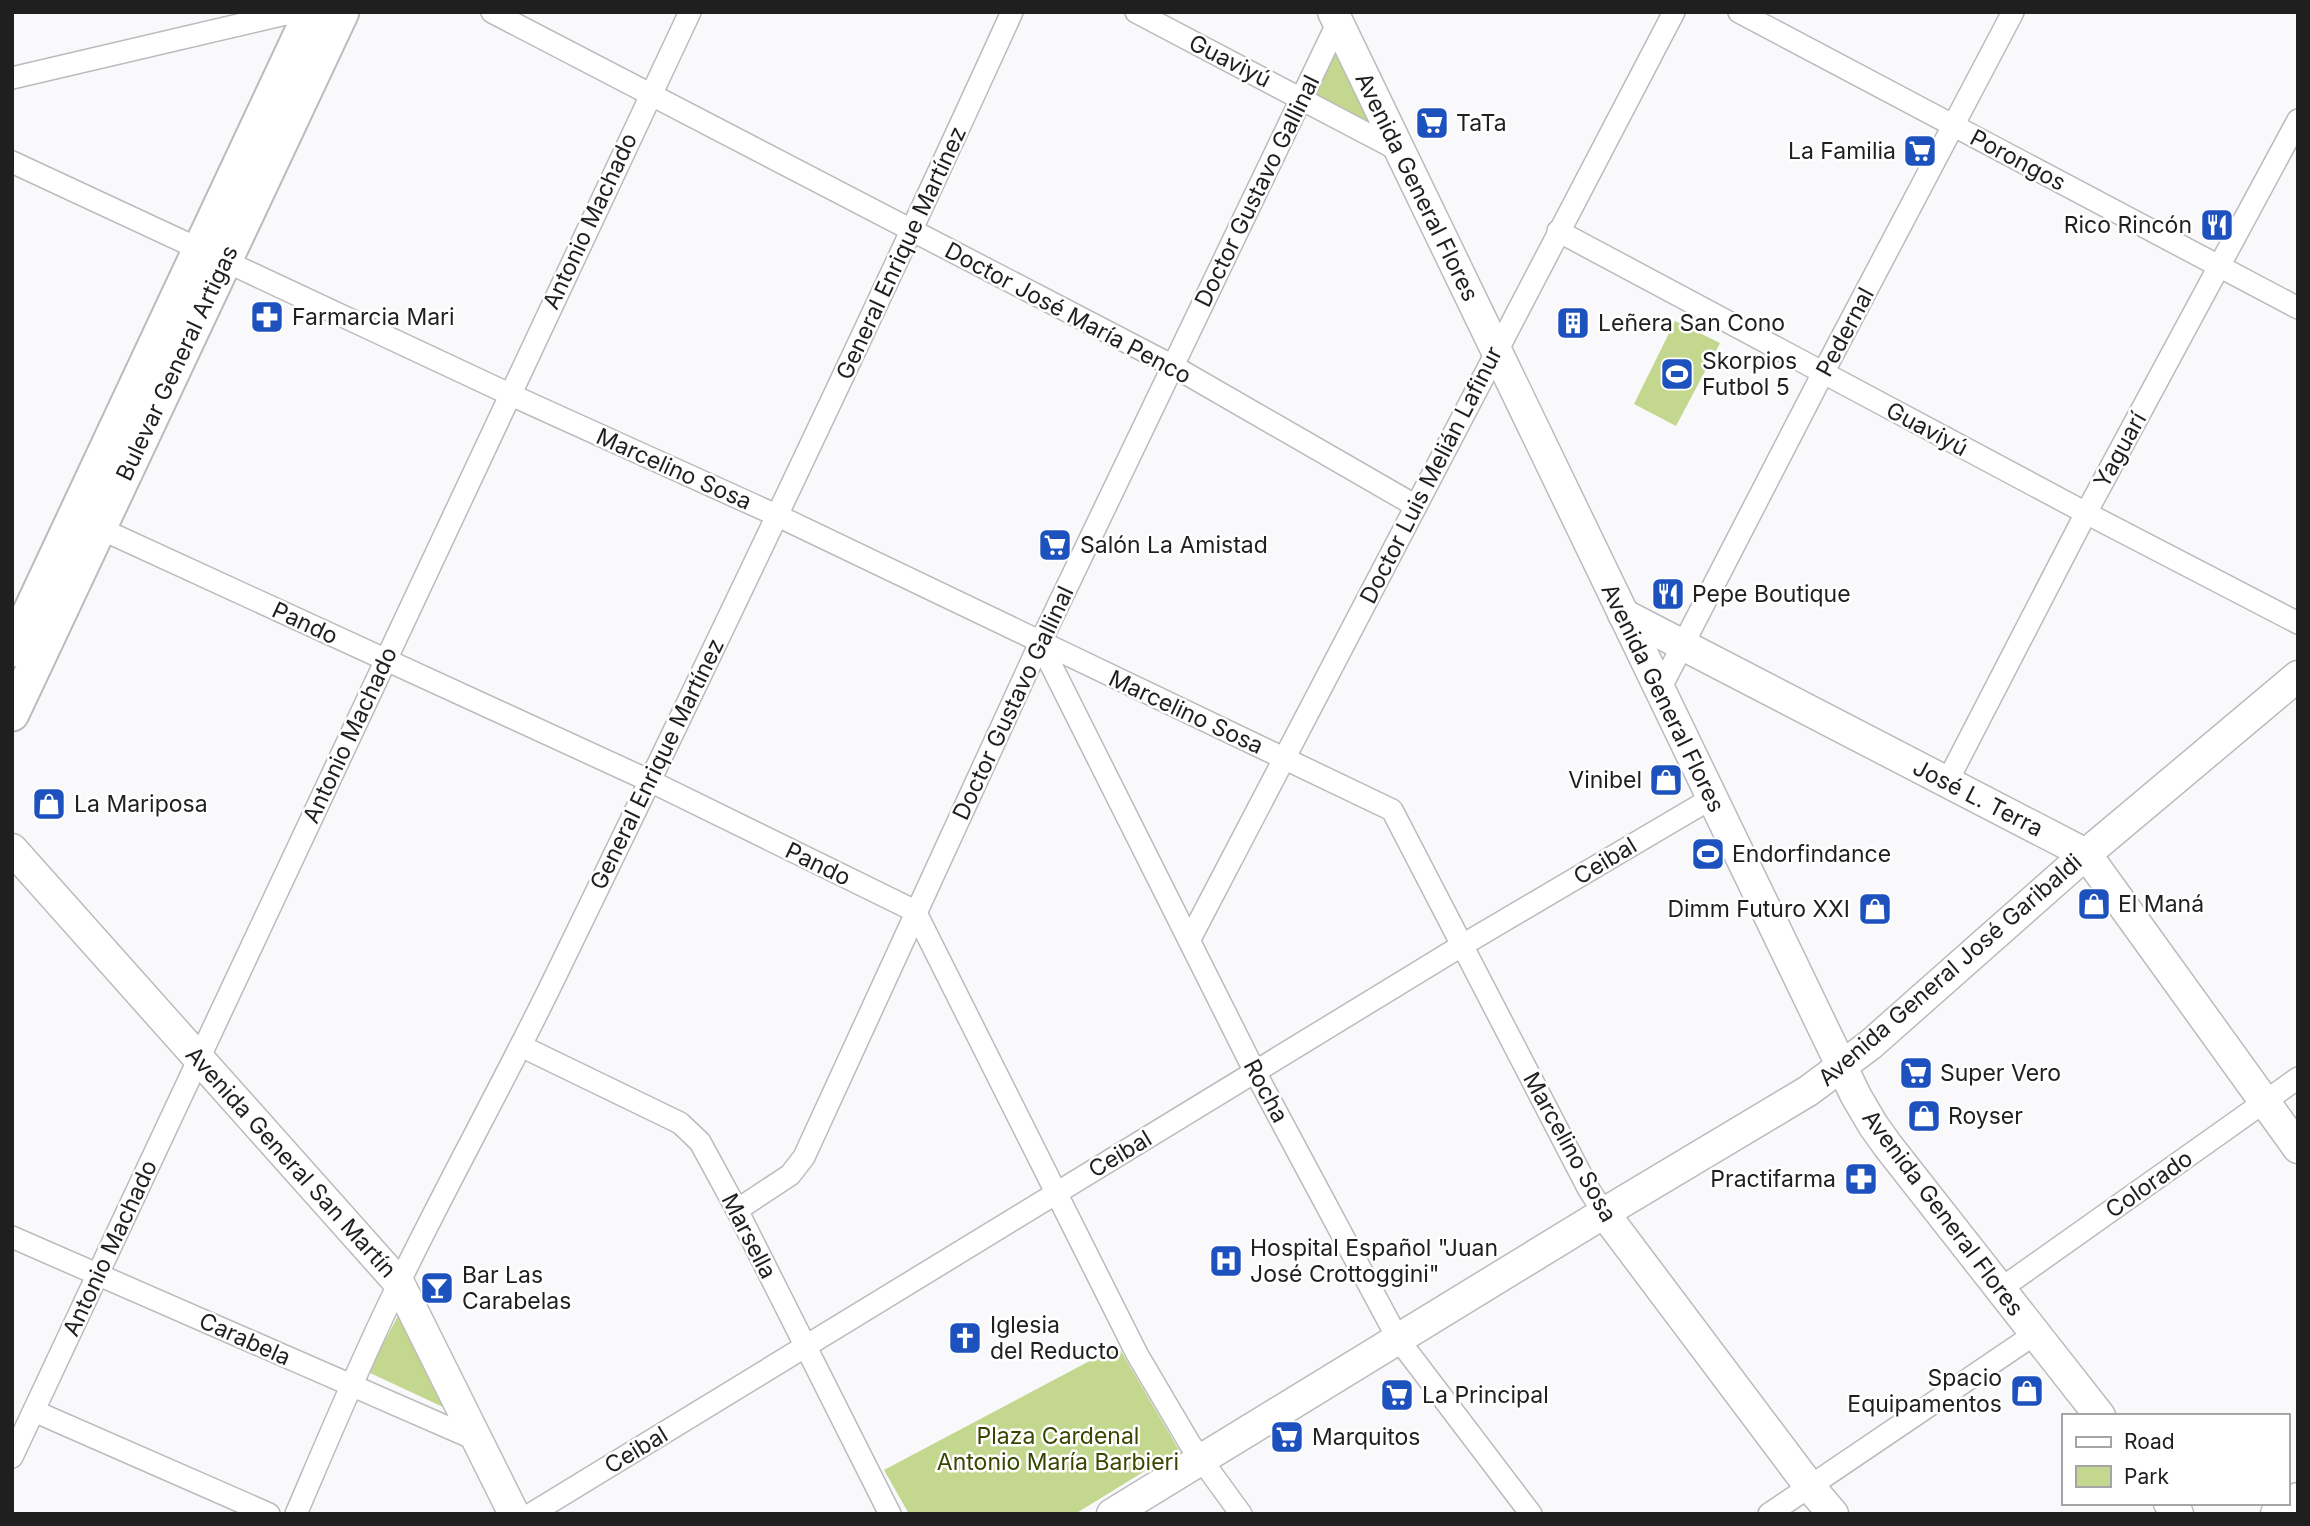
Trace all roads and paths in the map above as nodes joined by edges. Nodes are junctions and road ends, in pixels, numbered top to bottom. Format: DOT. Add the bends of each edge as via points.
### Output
graph roads {
  1 [pos="294,12"];
  2 [pos="311,12"];
  3 [pos="342,12"];
  4 [pos="492,12"];
  5 [pos="690,12"];
  6 [pos="1012,12"];
  7 [pos="1136,12"];
  8 [pos="1674,12"];
  9 [pos="1739,12"];
  10 [pos="2013,12"];
  11 [pos="1336,17"];
  12 [pos="12,78"];
  13 [pos="649,95"];
  14 [pos="1302,98"];
  15 [pos="2298,120"];
  16 [pos="1954,126"];
  17 [pos="1398,150"];
  18 [pos="12,162"];
  19 [pos="912,231"];
  20 [pos="1558,231"];
  21 [pos="212,255"];
  22 [pos="2220,267"];
  23 [pos="2298,308"];
  24 [pos="1495,351"];
  25 [pos="1173,366"];
  26 [pos="1823,373"];
  27 [pos="509,394"];
  28 [pos="1416,506"];
  29 [pos="2085,513"];
  30 [pos="776,515"];
  31 [pos="99,528"];
  32 [pos="1623,614"];
  33 [pos="2298,623"];
  34 [pos="1040,643"];
  35 [pos="1682,645"];
  36 [pos="12,650"];
  37 [pos="385,660"];
  38 [pos="2298,676"];
  39 [pos="1659,691"];
  40 [pos="12,714"];
  41 [pos="1283,757"];
  42 [pos="650,781"];
  43 [pos="1947,782"];
  44 [pos="1712,798"];
  45 [pos="12,849"];
  46 [pos="2086,854"];
  47 [pos="915,911"];
  48 [pos="1190,939"];
  49 [pos="1461,946"];
  50 [pos="521,1046"];
  51 [pos="200,1059"];
  52 [pos="1842,1067"];
  53 [pos="1255,1072"];
  54 [pos="2298,1078"];
  55 [pos="2266,1102"];
  56 [pos="2298,1148"];
  57 [pos="1056,1193"];
  58 [pos="737,1210"];
  59 [pos="1604,1213"];
  60 [pos="12,1237"];
  61 [pos="98,1273"];
  62 [pos="399,1283"];
  63 [pos="2000,1290"];
  64 [pos="2035,1334"];
  65 [pos="1398,1339"];
  66 [pos="804,1347"];
  67 [pos="350,1386"];
  68 [pos="34,1411"];
  69 [pos="2097,1414"];
  70 [pos="478,1441"];
  71 [pos="12,1457"];
  72 [pos="1201,1460"];
  73 [pos="1810,1487"];
  74 [pos="269,1514"];
  75 [pos="296,1514"];
  76 [pos="514,1514"];
  77 [pos="531,1514"];
  78 [pos="890,1514"];
  79 [pos="1112,1514"];
  80 [pos="1241,1514"];
  81 [pos="1531,1514"];
  82 [pos="1769,1514"];
  83 [pos="1833,1514"];
  1 -- 12 [label="street"];
  2 -- 21 [label="main road, Bulevar General Artigas"];
  3 -- 21 [label="main road, Bulevar General Artigas"];
  4 -- 13 [label="street, Doctor José María Penco"];
  5 -- 13 [label="street, Antonio Machado"];
  6 -- 19 [label="street, General Enrique Martínez"];
  7 -- 14 [label="street, Guaviyú"];
  8 -- 20 [label="street, Doctor Luis Melián Lafinur"];
  9 -- 16 [label="street, Porongos"];
  10 -- 16 [label="street, Pedernal"];
  11 -- 14 [label="street, Doctor Gustavo Gallinal"];
  11 -- 17 [label="street, Avenida General Flores"];
  13 -- 19 [label="street, Doctor José María Penco"];
  13 -- 27 [label="street, Antonio Machado"];
  14 -- 17 [label="street, Guaviyú"];
  14 -- 25 [label="street, Doctor Gustavo Gallinal"];
  15 -- 22 [label="street, Yaguarí"];
  16 -- 22 [label="street, Porongos"];
  16 -- 26 [label="street, Pedernal"];
  17 -- 24 [label="street, Avenida General Flores"];
  18 -- 21 [label="street, Marcelino Sosa"];
  19 -- 25 [label="street, Doctor José María Penco"];
  19 -- 30 [label="street, General Enrique Martínez"];
  20 -- 24 [label="street, Doctor Luis Melián Lafinur"];
  20 -- 26 [label="street, Guaviyú"];
  21 -- 27 [label="street, Marcelino Sosa"];
  21 -- 31 [label="main road, Bulevar General Artigas"];
  21 -- 36 [label="main road, Bulevar General Artigas"];
  22 -- 23 [label="street, Porongos"];
  22 -- 29 [label="street, Yaguarí"];
  24 -- 28 [label="street, Doctor Luis Melián Lafinur"];
  24 -- 32 [label="street, Avenida General Flores"];
  25 -- 28 [label="street, Doctor José María Penco"];
  25 -- 34 [label="street, Doctor Gustavo Gallinal"];
  26 -- 29 [label="street, Guaviyú"];
  26 -- 35 [label="street, Pedernal"];
  27 -- 30 [label="street, Marcelino Sosa"];
  27 -- 37 [label="street, Antonio Machado"];
  28 -- 41 [label="street, Doctor Luis Melián Lafinur"];
  29 -- 33 [label="street, Guaviyú"];
  29 -- 43 [label="street, Yaguarí"];
  30 -- 34 [label="street, Marcelino Sosa"];
  30 -- 42 [label="street, General Enrique Martínez"];
  31 -- 37 [label="street, Pando"];
  31 -- 40 [label="main road, Bulevar General Artigas"];
  32 -- 35 [label="street, José L. Terra"];
  32 -- 39 [label="street, Avenida General Flores"];
  34 -- 41 [label="street, Marcelino Sosa"];
  34 -- 47 [label="street, Doctor Gustavo Gallinal"];
  34 -- 48 [label="street, Rocha"];
  35 -- 39 [label="street, Pedernal"];
  35 -- 43 [label="street, José L. Terra"];
  37 -- 42 [label="street, Pando"];
  37 -- 51 [label="street, Antonio Machado"];
  38 -- 46 [label="street, Avenida General José Garibaldi"];
  39 -- 44 [label="street, Avenida General Flores"];
  41 -- 48 [label="street, Doctor Luis Melián Lafinur"];
  41 -- 49 [label="street, Marcelino Sosa" via="1392,810"];
  42 -- 47 [label="street, Pando"];
  42 -- 50 [label="street, General Enrique Martínez"];
  43 -- 46 [label="street, José L. Terra"];
  44 -- 49 [label="street, Ceibal"];
  44 -- 52 [label="street, Avenida General Flores"];
  45 -- 51 [label="street, Avenida General San Martín"];
  46 -- 52 [label="street, Avenida General José Garibaldi"];
  46 -- 55 [label="street, José L. Terra"];
  47 -- 57 [label="street"];
  47 -- 58 [label="street, Doctor Gustavo Gallinal" via="804,1157 790,1175"];
  48 -- 53 [label="street, Rocha"];
  49 -- 53 [label="street, Ceibal"];
  49 -- 59 [label="street, Marcelino Sosa"];
  50 -- 58 [label="street, Marsella" via="680,1123 700,1142"];
  50 -- 62 [label="street, General Enrique Martínez"];
  51 -- 61 [label="street, Antonio Machado"];
  51 -- 62 [label="street, Avenida General San Martín"];
  52 -- 59 [label="street, Avenida General José Garibaldi"];
  52 -- 63 [label="street, Avenida General Flores" via="1873,1125"];
  53 -- 57 [label="street, Ceibal"];
  53 -- 65 [label="street, Rocha"];
  54 -- 55 [label="street, Colorado"];
  55 -- 56 [label="street, José L. Terra"];
  55 -- 63 [label="street, Colorado"];
  57 -- 66 [label="street, Ceibal"];
  57 -- 72 [label="street" via="1138,1354"];
  58 -- 66 [label="street, Marsella"];
  59 -- 65 [label="street, Avenida General José Garibaldi"];
  59 -- 73 [label="street, Marcelino Sosa"];
  60 -- 61 [label="street, Carabela"];
  61 -- 67 [label="street, Carabela"];
  61 -- 68 [label="street, Antonio Machado"];
  62 -- 67 [label="street, General Enrique Martínez"];
  62 -- 70 [label="street, Avenida General San Martín"];
  63 -- 64 [label="street, Avenida General Flores"];
  64 -- 69 [label="street, Avenida General Flores"];
  64 -- 73 [label="street"];
  65 -- 72 [label="street, Avenida General José Garibaldi"];
  65 -- 81 [label="street, Rocha"];
  66 -- 77 [label="street, Ceibal"];
  66 -- 78 [label="street, Marsella"];
  67 -- 70 [label="street, Carabela"];
  67 -- 75 [label="street, General Enrique Martínez"];
  68 -- 71 [label="street, Antonio Machado"];
  68 -- 74 [label="street"];
  70 -- 76 [label="street, Avenida General San Martín"];
  72 -- 79 [label="street, Avenida General José Garibaldi"];
  72 -- 80 [label="street"];
  73 -- 82 [label="street"];
  73 -- 83 [label="street, Marcelino Sosa"];
}
